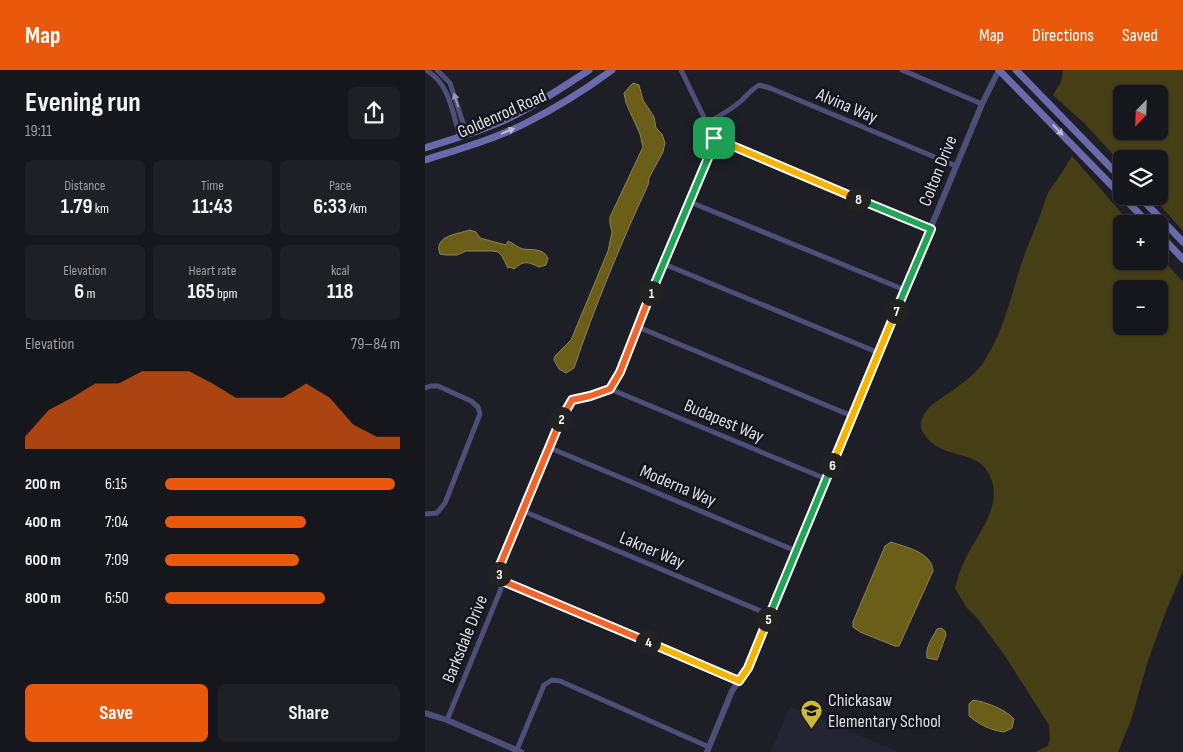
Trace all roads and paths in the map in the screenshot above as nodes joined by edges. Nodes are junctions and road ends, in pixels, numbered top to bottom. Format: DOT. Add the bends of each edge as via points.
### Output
graph roads {
  1 [pos="426,70"];
  2 [pos="437,70"];
  3 [pos="589,70"];
  4 [pos="612,70"];
  5 [pos="681,70"];
  6 [pos="902,70"];
  7 [pos="999,70"];
  8 [pos="1016,70"];
  9 [pos="982,104"];
  10 [pos="707,123"];
  11 [pos="491,126"];
  12 [pos="463,136"];
  13 [pos="714,138"];
  14 [pos="425,148"];
  15 [pos="463,149"];
  16 [pos="438,156"];
  17 [pos="1102,159"];
  18 [pos="425,160"];
  19 [pos="956,166"];
  20 [pos="1113,170"];
  21 [pos="1113,187"];
  22 [pos="690,202"];
  23 [pos="1131,205"];
  24 [pos="1148,205"];
  25 [pos="1140,215"];
  26 [pos="931,229"];
  27 [pos="1183,242"];
  28 [pos="1168,243"];
  29 [pos="1183,259"];
  30 [pos="664,264"];
  31 [pos="905,290"];
  32 [pos="638,326"];
  33 [pos="879,353"];
  34 [pos="425,388"];
  35 [pos="610,389"];
  36 [pos="852,416"];
  37 [pos="549,448"];
  38 [pos="826,479"];
  39 [pos="523,511"];
  40 [pos="425,514"];
  41 [pos="796,551"];
  42 [pos="500,580"];
  43 [pos="769,615"];
  44 [pos="739,681"];
  45 [pos="425,713"];
  46 [pos="447,720"];
  47 [pos="707,750"];
  48 [pos="518,751"];
  1 -- 12 [label="street" via="437,77 445,89"];
  12 -- 2 [label="street, one-way" via="450,84"];
  3 -- 11 [label="main road, Goldenrod Road" via="539,102"];
  15 -- 4 [label="main road, Goldenrod Road, one-way" via="525,124"];
  5 -- 10 [label="street"];
  6 -- 9 [label="street"];
  7 -- 9 [label="street, Colton Drive"];
  7 -- 17 [label="main road" via="1014,75 1090,153"];
  7 -- 21 [label="main road, one-way"];
  8 -- 17 [label="main road"];
  9 -- 19 [label="street, Colton Drive"];
  10 -- 13 [label="street"];
  10 -- 19 [label="street, Alvina Way" via="759,85"];
  11 -- 12 [label="main road, Goldenrod Road"];
  11 -- 15 [label="main road"];
  12 -- 14 [label="main road, Goldenrod Road"];
  12 -- 16 [label="main road" via="458,146"];
  13 -- 22 [label="street"];
  13 -- 26 [label="street"];
  15 -- 16 [label="main road, Goldenrod Road"];
  16 -- 18 [label="main road, Goldenrod Road"];
  17 -- 20 [label="main road"];
  19 -- 26 [label="street, Colton Drive"];
  22 -- 30 [label="street"];
  22 -- 31 [label="street"];
  23 -- 25 [label="main road"];
  24 -- 27 [label="main road"];
  26 -- 31 [label="street, Colton Drive"];
  28 -- 29 [label="main road"];
  30 -- 32 [label="street"];
  30 -- 33 [label="street"];
  31 -- 33 [label="street, Colton Drive"];
  32 -- 35 [label="street"];
  32 -- 36 [label="street"];
  33 -- 36 [label="street, Colton Drive"];
  34 -- 40 [label="street" via="438,386 471,401 480,414 445,503 437,513"];
  35 -- 37 [label="street, Barksdale Drive" via="572,400"];
  35 -- 38 [label="street, Budapest Way"];
  36 -- 38 [label="street, Colton Drive"];
  37 -- 39 [label="street, Barksdale Drive"];
  37 -- 41 [label="street, Moderna Way"];
  38 -- 41 [label="street, Colton Drive"];
  39 -- 42 [label="street, Barksdale Drive" via="498,570"];
  39 -- 43 [label="street, Lakner Way"];
  41 -- 43 [label="street, Colton Drive"];
  42 -- 44 [label="street"];
  42 -- 46 [label="street, Barksdale Drive" via="501,589"];
  43 -- 44 [label="street, Colton Drive" via="748,668"];
  44 -- 47 [label="street, Colton Drive"];
  45 -- 46 [label="street"];
  46 -- 48 [label="street"];
  47 -- 48 [label="street" via="552,680 543,685"];
}
